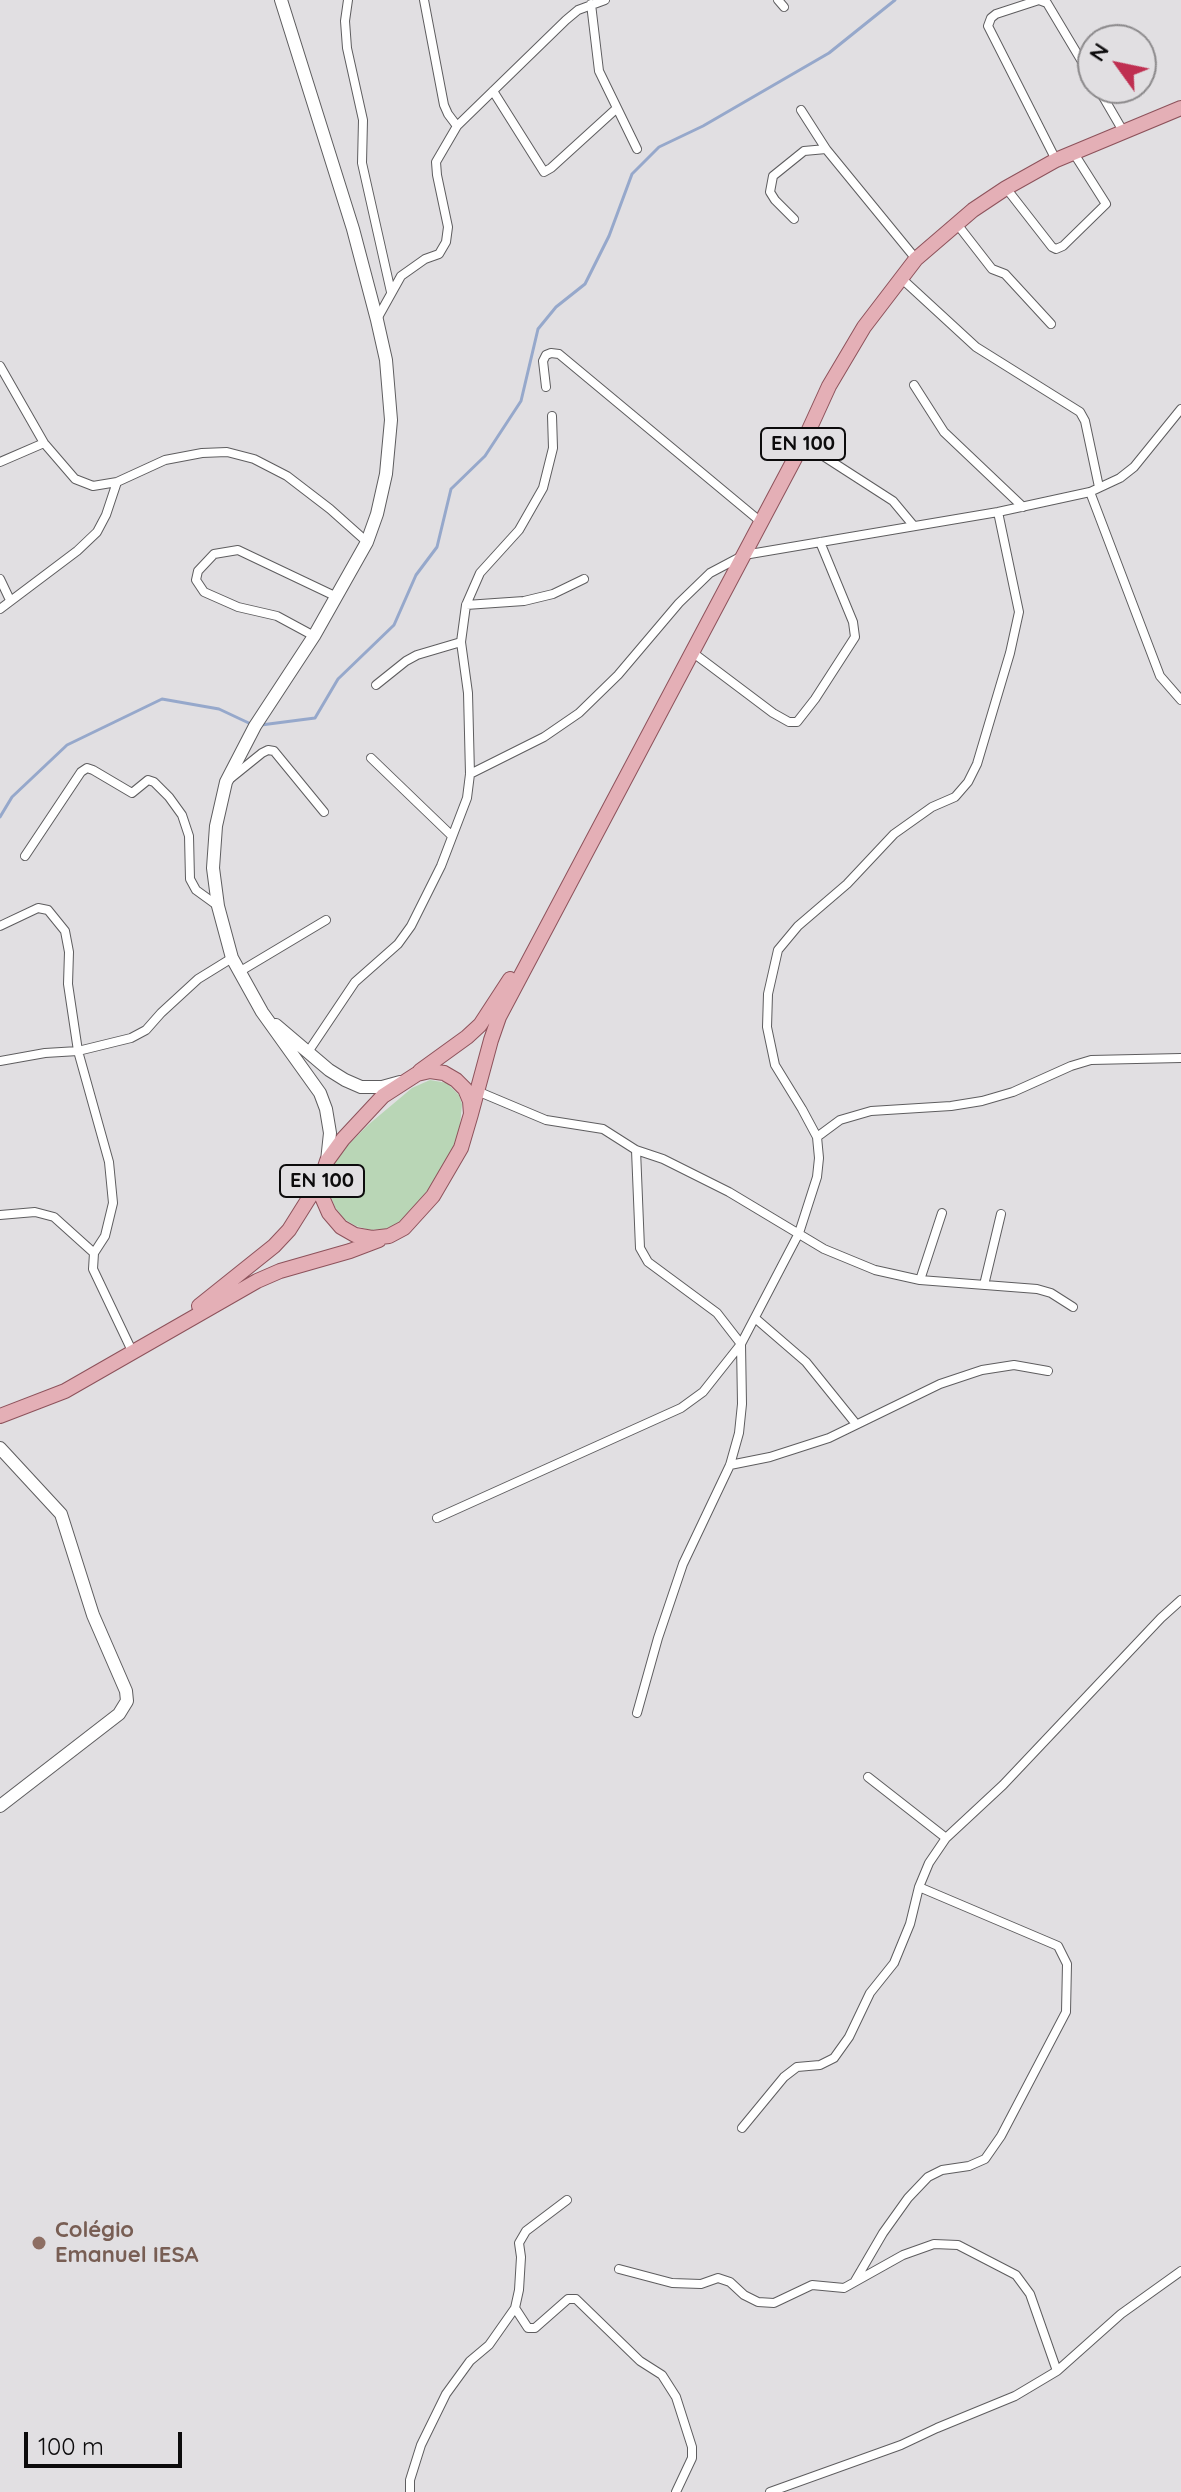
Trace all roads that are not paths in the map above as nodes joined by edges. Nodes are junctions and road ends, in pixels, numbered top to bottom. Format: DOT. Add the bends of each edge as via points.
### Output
graph roads {
  1 [pos="281,0"];
  2 [pos="348,0"];
  3 [pos="424,0"];
  4 [pos="605,0"];
  5 [pos="591,4"];
  6 [pos="1077,53"];
  7 [pos="493,91"];
  8 [pos="1107,104"];
  9 [pos="617,108"];
  10 [pos="1181,108"];
  11 [pos="801,110"];
  12 [pos="457,126"];
  13 [pos="1123,131"];
  14 [pos="637,149"];
  15 [pos="826,149"];
  16 [pos="1073,152"];
  17 [pos="1056,160"];
  18 [pos="1006,188"];
  19 [pos="794,219"];
  20 [pos="957,224"];
  21 [pos="916,259"];
  22 [pos="901,278"];
  23 [pos="391,292"];
  24 [pos="377,320"];
  25 [pos="1051,324"];
  26 [pos="0,366"];
  27 [pos="914,385"];
  28 [pos="546,387"];
  29 [pos="1181,409"];
  30 [pos="552,416"];
  31 [pos="44,443"];
  32 [pos="803,443"];
  33 [pos="0,462"];
  34 [pos="117,482"];
  35 [pos="1099,487"];
  36 [pos="1090,492"];
  37 [pos="1023,507"];
  38 [pos="998,512"];
  39 [pos="761,522"];
  40 [pos="913,525"];
  41 [pos="367,542"];
  42 [pos="820,542"];
  43 [pos="744,555"];
  44 [pos="0,579"];
  45 [pos="584,579"];
  46 [pos="337,597"];
  47 [pos="10,600"];
  48 [pos="466,605"];
  49 [pos="0,609"];
  50 [pos="314,636"];
  51 [pos="461,642"];
  52 [pos="692,652"];
  53 [pos="376,685"];
  54 [pos="1181,700"];
  55 [pos="371,758"];
  56 [pos="470,774"];
  57 [pos="226,782"];
  58 [pos="324,812"];
  59 [pos="451,835"];
  60 [pos="25,856"];
  61 [pos="218,906"];
  62 [pos="556,908"];
  63 [pos="326,920"];
  64 [pos="0,926"];
  65 [pos="232,958"];
  66 [pos="239,972"];
  67 [pos="262,1012"];
  68 [pos="78,1051"];
  69 [pos="308,1052"];
  70 [pos="1181,1058"];
  71 [pos="0,1061"];
  72 [pos="411,1077"];
  73 [pos="476,1091"];
  74 [pos="471,1114"];
  75 [pos="817,1137"];
  76 [pos="636,1150"];
  77 [pos="327,1161"];
  78 [pos="321,1179"];
  79 [pos="942,1213"];
  80 [pos="1001,1214"];
  81 [pos="0,1215"];
  82 [pos="799,1233"];
  83 [pos="389,1236"];
  84 [pos="94,1253"];
  85 [pos="920,1280"];
  86 [pos="984,1285"];
  87 [pos="1073,1307"];
  88 [pos="755,1318"];
  89 [pos="172,1330"];
  90 [pos="741,1344"];
  91 [pos="133,1353"];
  92 [pos="1048,1371"];
  93 [pos="0,1416"];
  94 [pos="856,1424"];
  95 [pos="0,1448"];
  96 [pos="730,1465"];
  97 [pos="437,1518"];
  98 [pos="1181,1600"];
  99 [pos="637,1713"];
  100 [pos="868,1777"];
  101 [pos="0,1806"];
  102 [pos="946,1838"];
  103 [pos="919,1887"];
  104 [pos="742,2128"];
  105 [pos="567,2200"];
  106 [pos="619,2269"];
  107 [pos="1181,2271"];
  108 [pos="855,2281"];
  109 [pos="515,2308"];
  110 [pos="1057,2371"];
  111 [pos="410,2492"];
  112 [pos="676,2492"];
  113 [pos="770,2492"];
  1 -- 24 [label="street"];
  2 -- 23 [label="street" via="347,48 363,120 362,163"];
  3 -- 12 [label="street" via="444,105"];
  4 -- 5 [label="street"];
  5 -- 7 [label="street" via="566,20"];
  5 -- 9 [label="street" via="599,71"];
  6 -- 17 [label="street" via="1047,3 1039,0 996,14 988,26"];
  7 -- 9 [label="street" via="544,172"];
  7 -- 12 [label="street"];
  8 -- 13 [label="street"];
  9 -- 14 [label="street"];
  10 -- 13 [label="main road, EN 100"];
  11 -- 15 [label="street"];
  12 -- 23 [label="street" via="436,162 446,242 439,254 401,276"];
  13 -- 16 [label="main road, EN 100"];
  15 -- 19 [label="street" via="804,151 773,176 770,192"];
  15 -- 21 [label="street"];
  16 -- 17 [label="main road, EN 100"];
  16 -- 18 [label="street" via="1106,204 1063,246 1052,247"];
  17 -- 18 [label="main road, EN 100"];
  18 -- 20 [label="main road, EN 100"];
  20 -- 21 [label="main road, EN 100"];
  20 -- 25 [label="street" via="992,269 1005,274"];
  21 -- 22 [label="main road, EN 100"];
  22 -- 32 [label="main road, EN 100" via="846,357"];
  22 -- 35 [label="street" via="976,347 1080,412"];
  23 -- 24 [label="street"];
  24 -- 41 [label="street" via="391,420 386,474"];
  26 -- 31 [label="street"];
  27 -- 37 [label="street" via="944,432"];
  28 -- 39 [label="street" via="543,361 546,355 559,354"];
  29 -- 35 [label="street" via="1134,467"];
  30 -- 48 [label="street" via="553,448 543,488 519,530 480,573"];
  31 -- 33 [label="street"];
  31 -- 34 [label="street" via="75,479 93,486"];
  32 -- 39 [label="main road, EN 100"];
  32 -- 40 [label="street" via="893,501"];
  34 -- 41 [label="street" via="165,460 227,452 287,476"];
  34 -- 47 [label="street" via="97,532"];
  35 -- 36 [label="street"];
  36 -- 37 [label="street"];
  36 -- 54 [label="street" via="1160,676"];
  37 -- 38 [label="street"];
  38 -- 40 [label="street"];
  38 -- 75 [label="street" via="1019,612 973,773 955,797 894,834 778,950 768,994 772,1053"];
  39 -- 43 [label="main road, EN 100"];
  40 -- 42 [label="street"];
  41 -- 46 [label="street"];
  42 -- 43 [label="street"];
  42 -- 52 [label="street" via="855,637 797,722 773,713"];
  43 -- 52 [label="main road, EN 100"];
  43 -- 56 [label="street" via="710,573 579,713"];
  44 -- 47 [label="street"];
  45 -- 48 [label="street" via="524,601"];
  46 -- 50 [label="street"];
  46 -- 50 [label="street" via="238,550 214,554 198,571 196,580 204,592 277,616"];
  47 -- 49 [label="street"];
  48 -- 51 [label="street"];
  50 -- 57 [label="street" via="255,726"];
  51 -- 53 [label="street" via="417,655"];
  51 -- 56 [label="street"];
  52 -- 62 [label="main road, EN 100"];
  55 -- 59 [label="street"];
  56 -- 59 [label="street" via="467,798"];
  57 -- 58 [label="street" via="262,753 274,751"];
  57 -- 61 [label="street" via="214,854"];
  59 -- 69 [label="street" via="411,926 355,982"];
  60 -- 61 [label="street" via="87,768 132,793 148,780 182,815 189,836 190,879"];
  61 -- 65 [label="street"];
  62 -- 72 [label="main road, EN 100" via="480,1025"];
  62 -- 73 [label="main road, EN 100" via="499,1017"];
  63 -- 66 [label="street"];
  64 -- 68 [label="street" via="38,908 48,910 65,931"];
  65 -- 66 [label="street"];
  65 -- 68 [label="street" via="198,979 146,1030"];
  66 -- 67 [label="street"];
  67 -- 69 [label="street"];
  67 -- 77 [label="street" via="320,1093 330,1133"];
  68 -- 71 [label="street"];
  68 -- 84 [label="street" via="109,1162 113,1203 105,1236"];
  69 -- 72 [label="street" via="361,1087 382,1087"];
  70 -- 75 [label="street" via="1091,1060 982,1101 871,1111 840,1120"];
  72 -- 74 [label="main road" via="430,1071 456,1080 465,1089"];
  72 -- 77 [label="main road, EN 100" via="383,1096"];
  73 -- 74 [label="main road, EN 100"];
  73 -- 76 [label="street" via="546,1120 603,1129"];
  74 -- 83 [label="main road, EN 100" via="461,1148 433,1196 404,1228"];
  75 -- 82 [label="street" via="817,1177"];
  76 -- 82 [label="street" via="729,1192"];
  76 -- 90 [label="street" via="640,1248 648,1262 717,1313"];
  77 -- 78 [label="main road, EN 100"];
  78 -- 83 [label="main road, EN 100" via="322,1197 341,1227 355,1235"];
  78 -- 89 [label="main road, EN 100" via="274,1246"];
  79 -- 85 [label="street"];
  80 -- 86 [label="street"];
  81 -- 84 [label="street" via="35,1212 54,1217"];
  82 -- 85 [label="street" via="875,1270"];
  82 -- 88 [label="street"];
  83 -- 89 [label="main road, EN 100" via="280,1271"];
  84 -- 91 [label="street" via="93,1269"];
  85 -- 86 [label="street"];
  86 -- 87 [label="street" via="1037,1289"];
  88 -- 90 [label="street"];
  88 -- 94 [label="street" via="806,1362"];
  89 -- 91 [label="main road, EN 100"];
  90 -- 96 [label="street" via="742,1404"];
  90 -- 97 [label="street" via="703,1392 681,1408"];
  91 -- 93 [label="main road, EN 100" via="65,1391"];
  92 -- 94 [label="street" via="1014,1365 982,1370"];
  94 -- 96 [label="street" via="829,1438"];
  95 -- 101 [label="street" via="61,1514 127,1701 119,1714"];
  96 -- 99 [label="street" via="683,1564"];
  98 -- 102 [label="street"];
  100 -- 102 [label="street"];
  102 -- 103 [label="street"];
  103 -- 104 [label="street" via="894,1963 870,1993 834,2058 797,2067"];
  103 -- 108 [label="street" via="1058,1946 1067,1964 1066,2012 985,2159 928,2177 883,2233"];
  105 -- 109 [label="street" via="526,2231 519,2243"];
  106 -- 108 [label="street" via="672,2283 701,2284 718,2278 758,2302 774,2303 812,2285 844,2288"];
  107 -- 110 [label="street" via="1121,2314"];
  108 -- 110 [label="street" via="934,2244 958,2245 1016,2275 1030,2294"];
  109 -- 111 [label="street" via="446,2394 421,2445"];
  109 -- 112 [label="street" via="528,2328 535,2328 568,2299 576,2299 640,2361 662,2375 676,2397 692,2447"];
  110 -- 113 [label="street" via="1015,2396 901,2445"];
}
